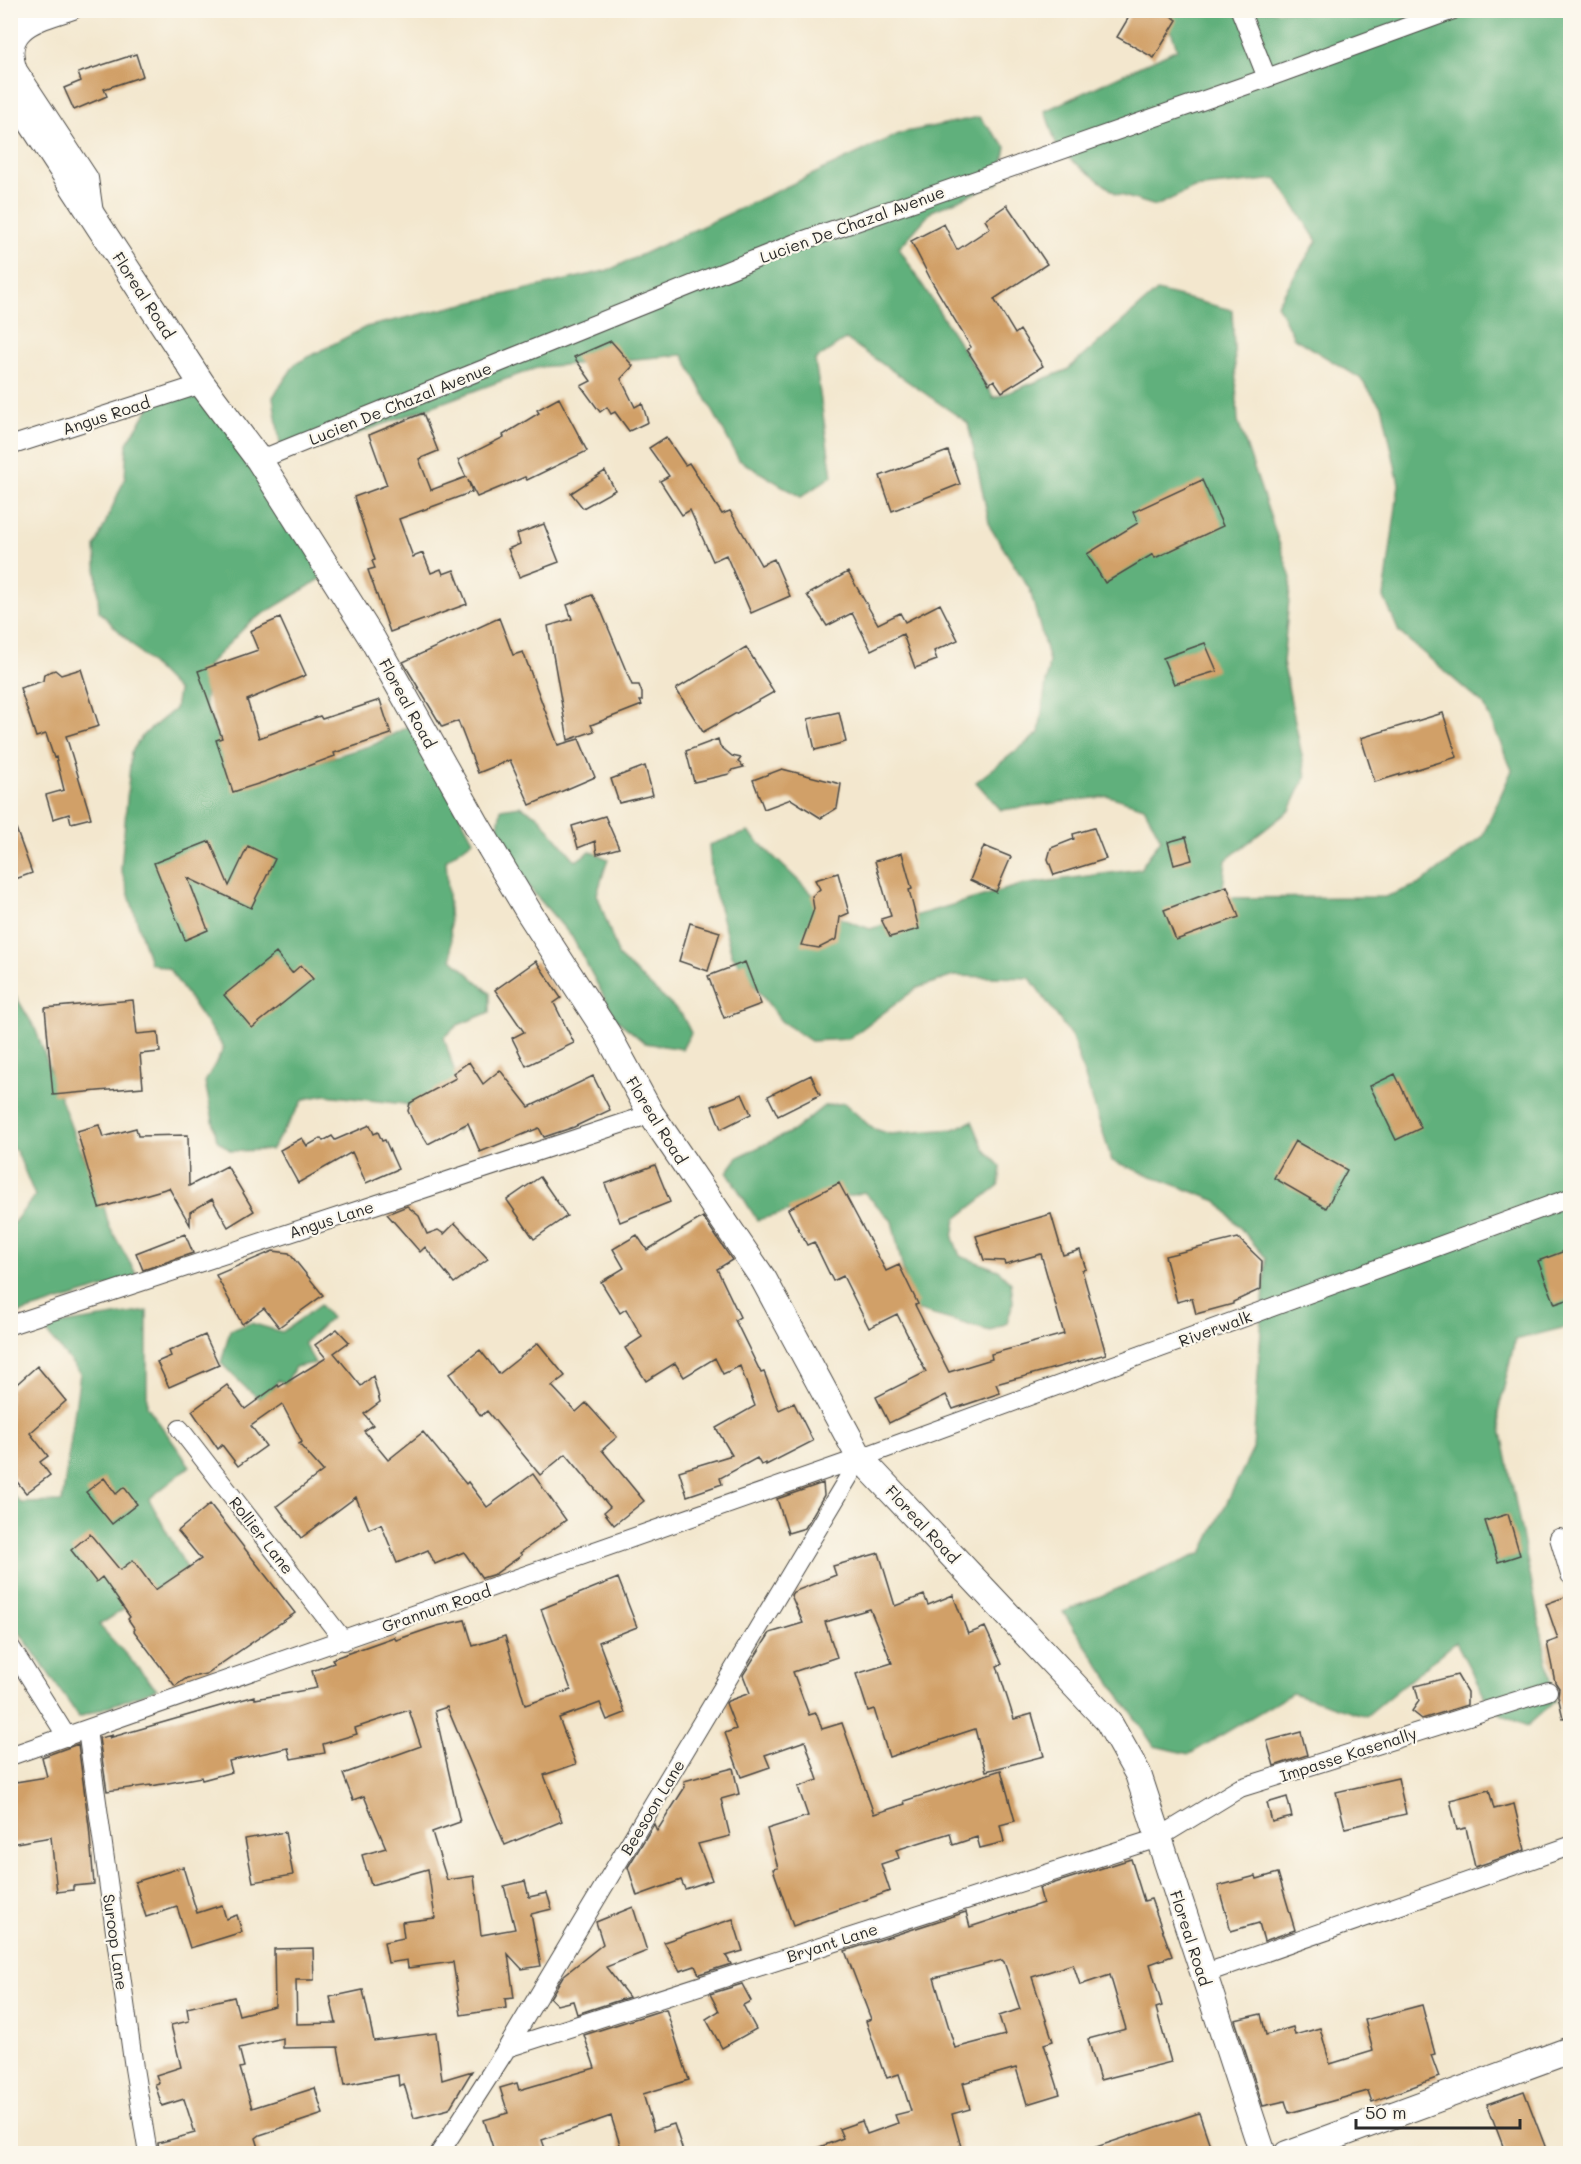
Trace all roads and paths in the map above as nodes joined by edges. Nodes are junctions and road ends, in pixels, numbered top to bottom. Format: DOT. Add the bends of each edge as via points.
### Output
graph roads {
  1 [pos="45,10"];
  2 [pos="73,10"];
  3 [pos="1240,10"];
  4 [pos="1453,10"];
  5 [pos="10,23"];
  6 [pos="1267,78"];
  7 [pos="10,90"];
  8 [pos="94,219"];
  9 [pos="202,384"];
  10 [pos="10,446"];
  11 [pos="259,460"];
  12 [pos="651,1114"];
  13 [pos="1570,1198"];
  14 [pos="10,1324"];
  15 [pos="180,1429"];
  16 [pos="860,1458"];
  17 [pos="1559,1538"];
  18 [pos="1570,1575"];
  19 [pos="344,1641"];
  20 [pos="10,1646"];
  21 [pos="1548,1691"];
  22 [pos="87,1730"];
  23 [pos="66,1737"];
  24 [pos="10,1756"];
  25 [pos="1158,1838"];
  26 [pos="1570,1846"];
  27 [pos="1203,1974"];
  28 [pos="507,2048"];
  29 [pos="1570,2050"];
  30 [pos="148,2154"];
  31 [pos="439,2154"];
  32 [pos="1263,2154"];
  33 [pos="1287,2154"];
  1 -- 5 [label="main road"];
  2 -- 8 [label="street" via="29,26 17,36 14,60 89,178"];
  3 -- 6 [label="street"];
  4 -- 6 [label="street, Lucien De Chazal Avenue"];
  6 -- 11 [label="street, Lucien De Chazal Avenue" via="793,244"];
  7 -- 8 [label="main road, Floreal Road"];
  8 -- 9 [label="main road, Floreal Road"];
  9 -- 10 [label="street, Angus Road"];
  9 -- 11 [label="main road, Floreal Road"];
  11 -- 12 [label="main road, Floreal Road" via="373,640 478,827 607,1033"];
  12 -- 14 [label="street, Angus Lane"];
  12 -- 16 [label="main road, Floreal Road" via="764,1280"];
  13 -- 16 [label="street, Riverwalk"];
  15 -- 19 [label="street, Rollier Lane"];
  16 -- 19 [label="street, Grannum Road"];
  16 -- 25 [label="main road, Floreal Road" via="1108,1721 1138,1774"];
  16 -- 28 [label="street, Beesoon Lane"];
  17 -- 18 [label="street"];
  19 -- 22 [label="street, Grannum Road"];
  20 -- 23 [label="street"];
  21 -- 25 [label="street, Impasse Kasenally" via="1240,1788"];
  22 -- 23 [label="street, Grannum Road"];
  22 -- 30 [label="street, Suroop Lane"];
  23 -- 24 [label="street, Grannum Road"];
  25 -- 27 [label="main road, Floreal Road"];
  25 -- 28 [label="street, Bryant Lane"];
  26 -- 27 [label="street"];
  27 -- 32 [label="main road, Floreal Road"];
  28 -- 31 [label="street, Beesoon Lane"];
  29 -- 33 [label="main road"];
}
